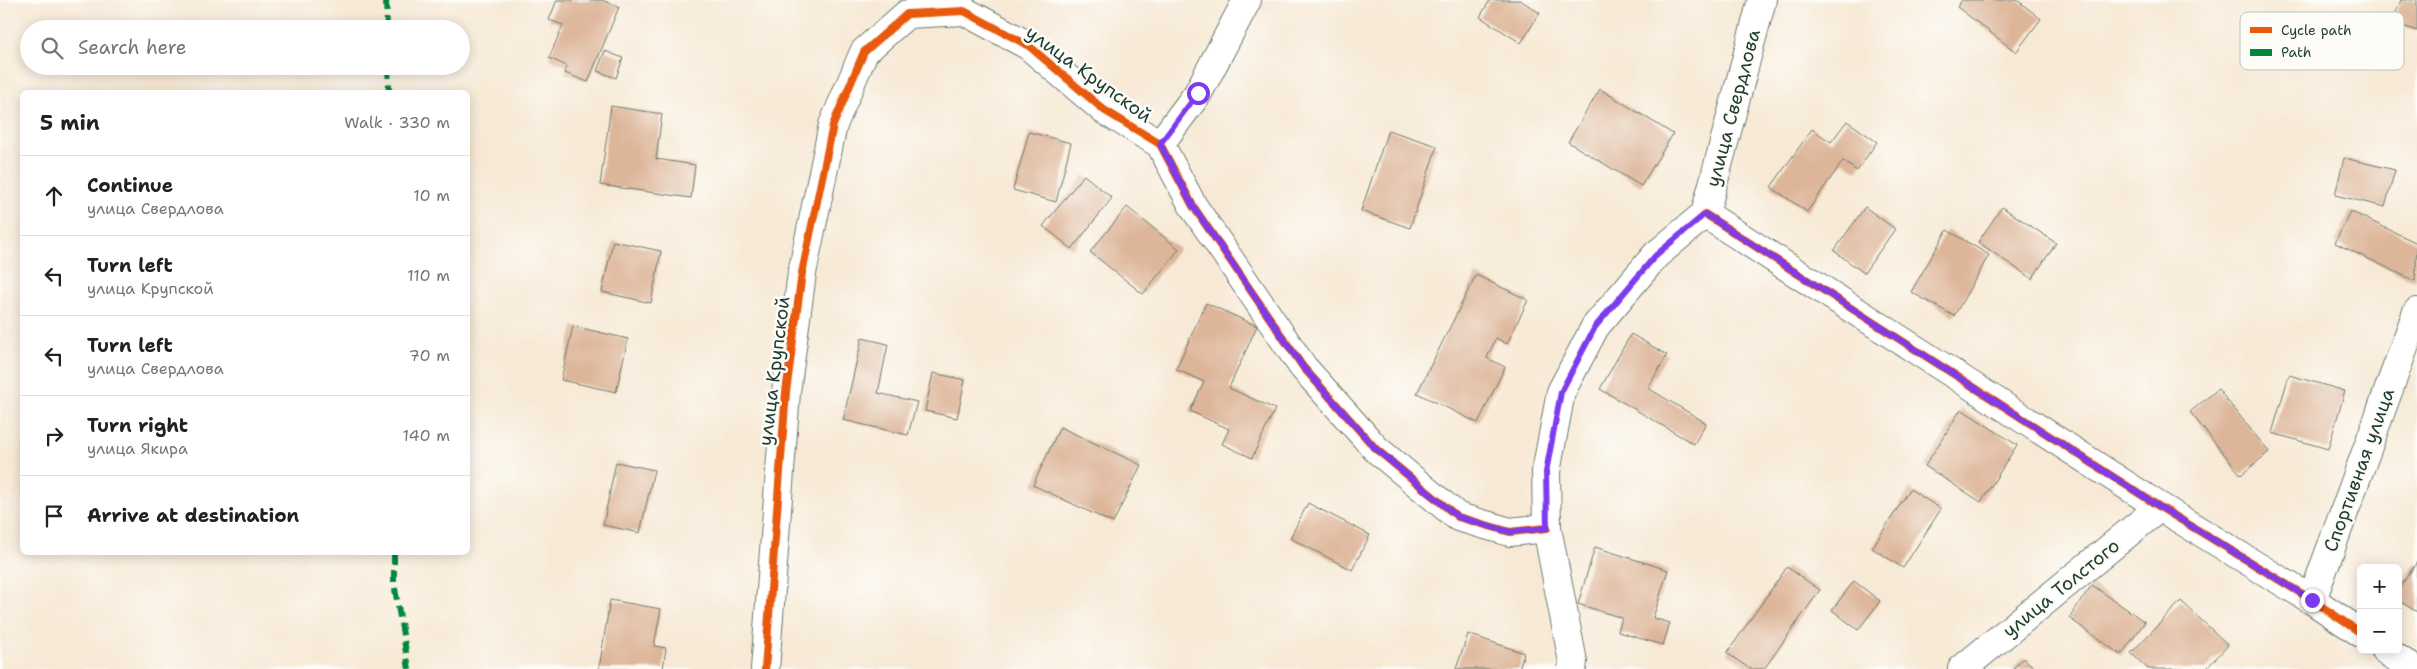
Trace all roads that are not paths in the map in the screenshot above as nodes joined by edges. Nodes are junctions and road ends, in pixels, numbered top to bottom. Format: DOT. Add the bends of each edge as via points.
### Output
graph roads {
  1 [pos="1247,0"];
  2 [pos="1762,0"];
  3 [pos="1160,144"];
  4 [pos="1705,214"];
  5 [pos="2417,312"];
  6 [pos="2160,507"];
  7 [pos="1547,528"];
  8 [pos="2312,600"];
  9 [pos="2357,630"];
  10 [pos="2392,654"];
  11 [pos="765,669"];
  12 [pos="1572,669"];
  13 [pos="1962,669"];
  14 [pos="2413,669"];
  1 -- 3 [label="street" via="1198,93"];
  2 -- 4 [label="street, улица Свердлова"];
  3 -- 7 [label="street, улица Крупской" via="1193,206 1303,367 1376,449 1458,517 1510,532"];
  3 -- 11 [label="street, улица Крупской" via="1104,110 1029,46 964,12 907,14 864,52 832,125 802,273 786,392"];
  4 -- 6 [label="street"];
  4 -- 7 [label="street" via="1656,255 1595,327 1561,392 1546,472"];
  5 -- 8 [label="street, Спортивная улица"];
  6 -- 8 [label="street"];
  6 -- 13 [label="street, улица Толстого"];
  7 -- 12 [label="street"];
  8 -- 9 [label="street"];
  10 -- 14 [label="street"];
}
